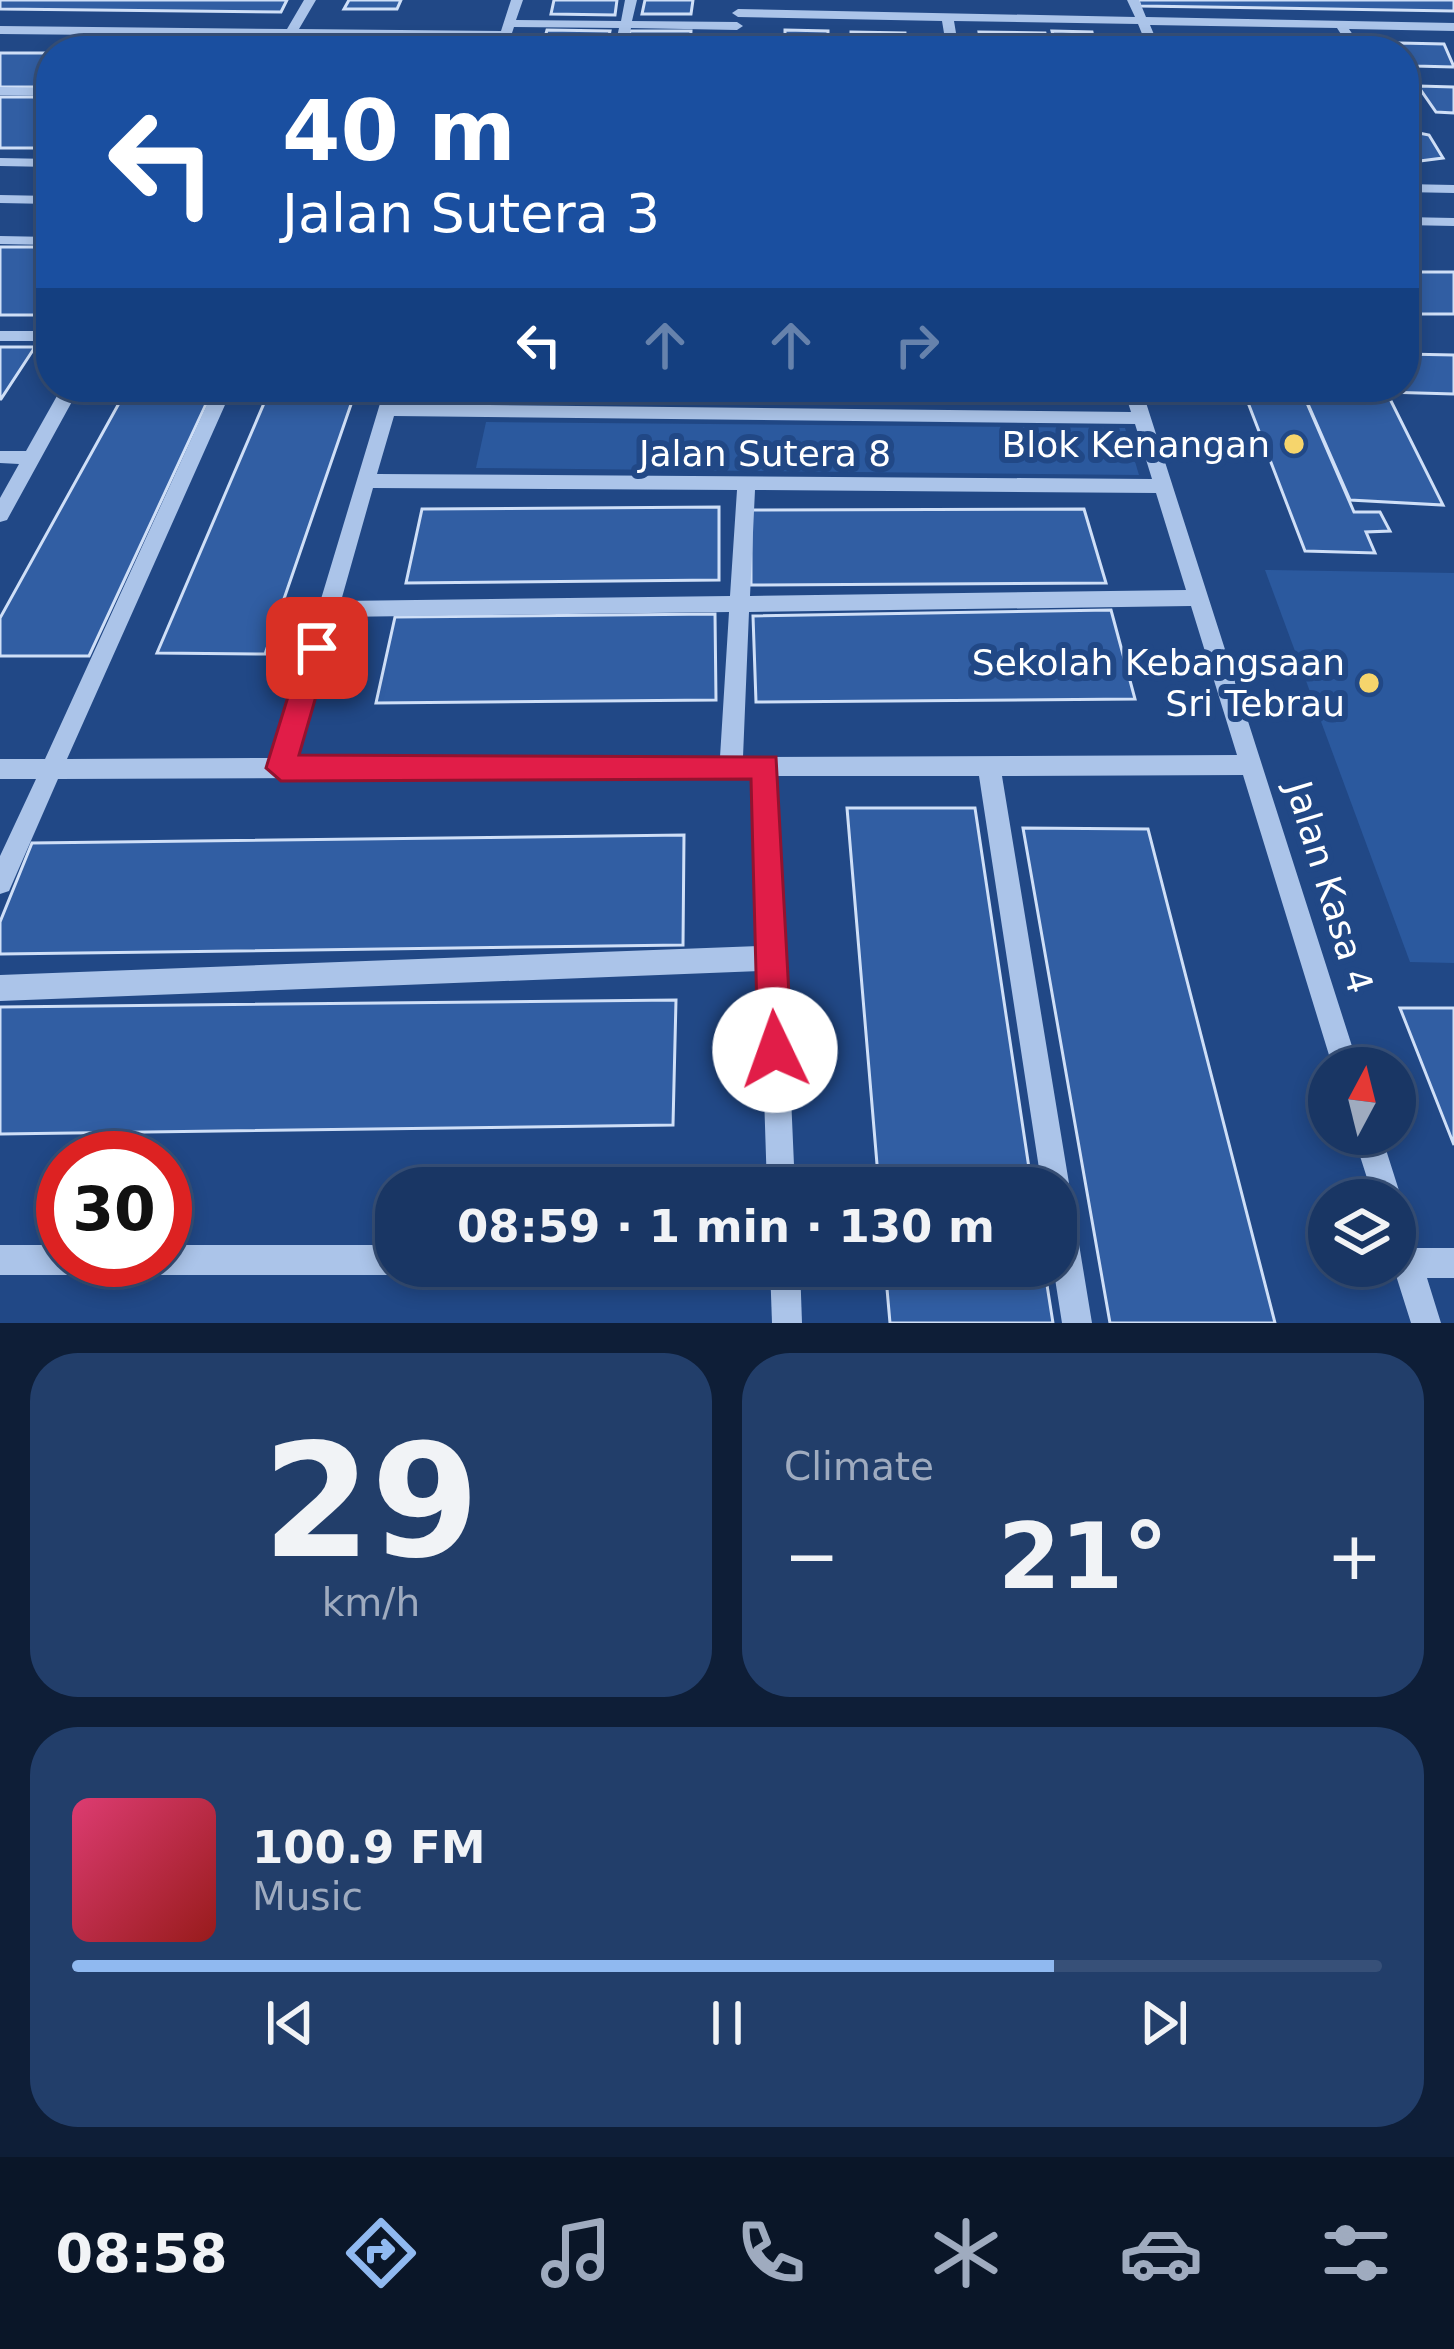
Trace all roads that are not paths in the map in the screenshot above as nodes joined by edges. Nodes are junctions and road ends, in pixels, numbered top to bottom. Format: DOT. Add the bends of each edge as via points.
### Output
graph roads {
  1 [pos="310,0"];
  2 [pos="517,0"];
  3 [pos="631,0"];
  4 [pos="1133,0"];
  5 [pos="947,17"];
  6 [pos="738,19"];
  7 [pos="1143,21"];
  8 [pos="626,24"];
  9 [pos="1341,25"];
  10 [pos="1454,27"];
  11 [pos="508,29"];
  12 [pos="0,30"];
  13 [pos="186,32"];
  14 [pos="291,33"];
  15 [pos="183,36"];
  16 [pos="505,36"];
  17 [pos="623,36"];
  18 [pos="950,36"];
  19 [pos="1150,36"];
  20 [pos="1348,36"];
  21 [pos="0,91"];
  22 [pos="36,92"];
  23 [pos="0,163"];
  24 [pos="36,163"];
  25 [pos="1419,188"];
  26 [pos="1454,189"];
  27 [pos="0,200"];
  28 [pos="36,200"];
  29 [pos="1419,221"];
  30 [pos="1454,222"];
  31 [pos="0,240"];
  32 [pos="36,241"];
  33 [pos="36,335"];
  34 [pos="0,336"];
  35 [pos="63,402"];
  36 [pos="217,402"];
  37 [pos="389,402"];
  38 [pos="734,402"];
  39 [pos="1137,402"];
  40 [pos="387,410"];
  41 [pos="734,414"];
  42 [pos="1142,418"];
  43 [pos="0,457"];
  44 [pos="32,458"];
  45 [pos="367,481"];
  46 [pos="1162,486"];
  47 [pos="746,487"];
  48 [pos="0,515"];
  49 [pos="1197,598"];
  50 [pos="329,608"];
  51 [pos="741,608"];
  52 [pos="1251,765"];
  53 [pos="731,766"];
  54 [pos="765,766"];
  55 [pos="989,766"];
  56 [pos="281,768"];
  57 [pos="0,770"];
  58 [pos="54,770"];
  59 [pos="0,883"];
  60 [pos="771,958"];
  61 [pos="0,988"];
  62 [pos="1339,1047"];
  63 [pos="780,1167"];
  64 [pos="1053,1167"];
  65 [pos="0,1260"];
  66 [pos="375,1260"];
  67 [pos="1416,1263"];
  68 [pos="1454,1263"];
  69 [pos="786,1287"];
  70 [pos="1071,1287"];
  71 [pos="1415,1287"];
  72 [pos="787,1323"];
  73 [pos="1077,1323"];
  74 [pos="1426,1323"];
  1 -- 14 [label="street"];
  2 -- 11 [label="street"];
  3 -- 8 [label="street"];
  4 -- 7 [label="street"];
  5 -- 6 [label="street"];
  5 -- 7 [label="street"];
  5 -- 18 [label="street"];
  6 -- 8 [label="street"];
  7 -- 9 [label="street"];
  7 -- 19 [label="street"];
  8 -- 11 [label="street"];
  8 -- 17 [label="street"];
  9 -- 10 [label="street"];
  9 -- 20 [label="street"];
  11 -- 14 [label="street"];
  11 -- 16 [label="street"];
  12 -- 13 [label="street"];
  13 -- 14 [label="street"];
  13 -- 15 [label="street"];
  21 -- 22 [label="street"];
  23 -- 24 [label="street"];
  25 -- 26 [label="street"];
  27 -- 28 [label="street"];
  29 -- 30 [label="street"];
  31 -- 32 [label="street"];
  33 -- 34 [label="street"];
  35 -- 44 [label="street"];
  36 -- 58 [label="street"];
  37 -- 40 [label="street"];
  38 -- 41 [label="street"];
  39 -- 42 [label="street, Jalan Kasa 4"];
  40 -- 41 [label="street, Jalan Sutera 8"];
  40 -- 45 [label="street"];
  41 -- 42 [label="street, Jalan Sutera 8"];
  42 -- 46 [label="street, Jalan Kasa 4"];
  43 -- 44 [label="street"];
  44 -- 48 [label="street"];
  45 -- 47 [label="street, Jalan Sutera 8"];
  45 -- 50 [label="street"];
  46 -- 47 [label="street, Jalan Sutera 8"];
  46 -- 49 [label="street, Jalan Kasa 4"];
  47 -- 51 [label="street"];
  49 -- 51 [label="street"];
  49 -- 52 [label="street, Jalan Kasa 4"];
  50 -- 51 [label="street"];
  50 -- 56 [label="street"];
  51 -- 53 [label="street"];
  52 -- 55 [label="street"];
  52 -- 62 [label="street, Jalan Kasa 4"];
  53 -- 54 [label="street"];
  53 -- 56 [label="street"];
  54 -- 55 [label="street"];
  54 -- 60 [label="street"];
  55 -- 64 [label="street"];
  56 -- 58 [label="street"];
  57 -- 58 [label="street"];
  58 -- 59 [label="street"];
  60 -- 61 [label="street"];
  60 -- 63 [label="street"];
  65 -- 66 [label="street"];
  67 -- 68 [label="street"];
  69 -- 72 [label="street"];
  70 -- 73 [label="street"];
  71 -- 74 [label="street"];
}
